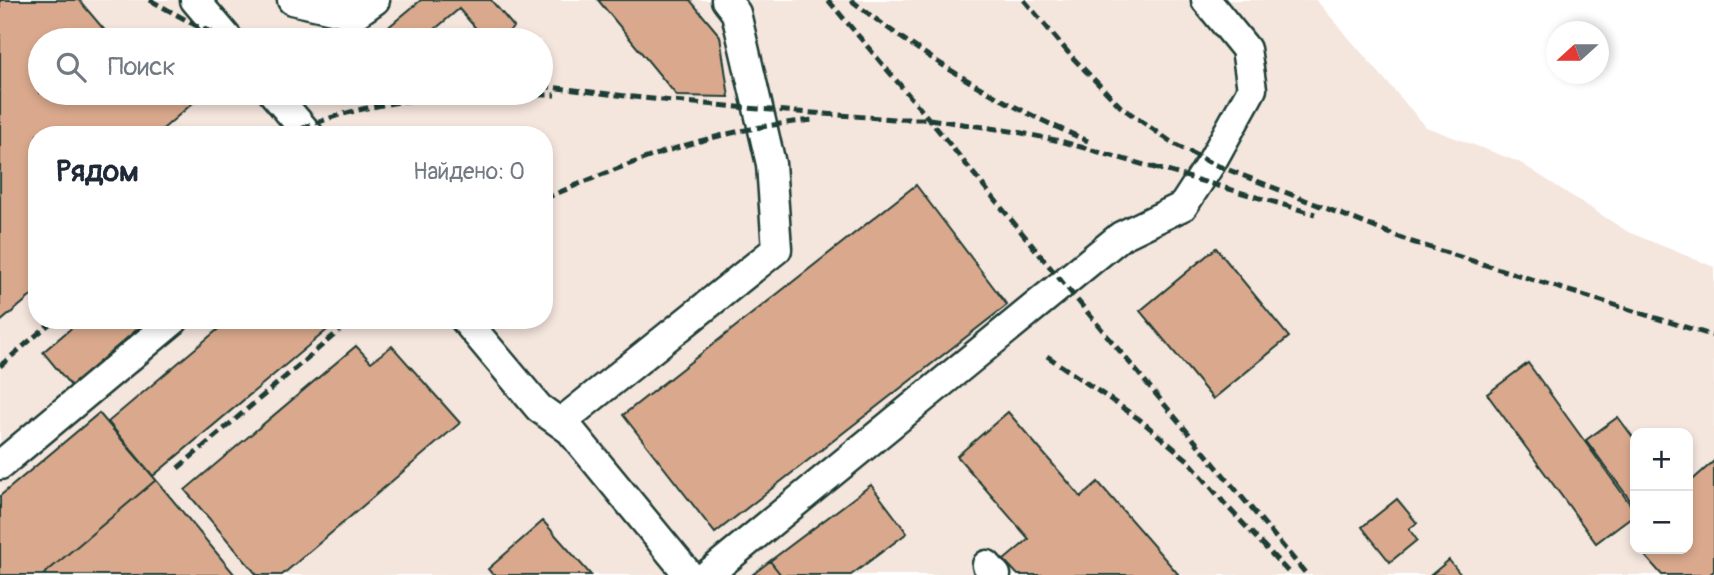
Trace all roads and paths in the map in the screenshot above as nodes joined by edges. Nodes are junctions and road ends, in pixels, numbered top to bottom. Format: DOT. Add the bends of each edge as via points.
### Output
graph roads {
  1 [pos="292,0"];
  2 [pos="375,0"];
  3 [pos="726,0"];
  4 [pos="1206,0"];
  5 [pos="208,5"];
  6 [pos="222,28"];
  7 [pos="283,105"];
  8 [pos="301,126"];
  9 [pos="163,329"];
  10 [pos="473,329"];
  11 [pos="560,423"];
  12 [pos="0,465"];
  13 [pos="689,575"];
  14 [pos="706,575"];
  1 -- 2 [label="lane" via="355,14"];
  3 -- 11 [label="lane" via="736,13 771,163 777,249"];
  4 -- 14 [label="lane" via="1246,49 1252,89 1183,206 1121,236"];
  5 -- 6 [label="lane"];
  7 -- 8 [label="lane"];
  9 -- 12 [label="lane"];
  10 -- 11 [label="lane" via="539,408"];
  11 -- 13 [label="lane"];
}
